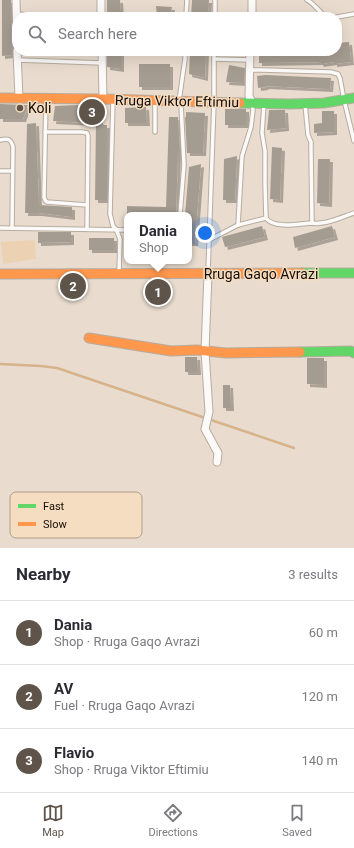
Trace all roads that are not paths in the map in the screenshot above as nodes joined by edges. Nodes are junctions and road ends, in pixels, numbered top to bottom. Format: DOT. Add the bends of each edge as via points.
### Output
graph roads {
  1 [pos="16,0"];
  2 [pos="101,0"];
  3 [pos="187,0"];
  4 [pos="215,0"];
  5 [pos="252,0"];
  6 [pos="307,0"];
  7 [pos="16,12"];
  8 [pos="101,12"];
  9 [pos="186,12"];
  10 [pos="215,12"];
  11 [pos="252,12"];
  12 [pos="320,12"];
  13 [pos="354,14"];
  14 [pos="342,16"];
  15 [pos="18,56"];
  16 [pos="102,56"];
  17 [pos="185,56"];
  18 [pos="250,56"];
  19 [pos="214,59"];
  20 [pos="18,60"];
  21 [pos="250,60"];
  22 [pos="102,63"];
  23 [pos="250,70"];
  24 [pos="0,98"];
  25 [pos="19,98"];
  26 [pos="46,98"];
  27 [pos="354,98"];
  28 [pos="103,99"];
  29 [pos="113,99"];
  30 [pos="344,100"];
  31 [pos="155,101"];
  32 [pos="179,101"];
  33 [pos="214,102"];
  34 [pos="252,102"];
  35 [pos="264,103"];
  36 [pos="304,103"];
  37 [pos="45,132"];
  38 [pos="155,132"];
  39 [pos="0,140"];
  40 [pos="354,141"];
  41 [pos="0,171"];
  42 [pos="12,171"];
  43 [pos="87,205"];
  44 [pos="354,209"];
  45 [pos="180,212"];
  46 [pos="266,218"];
  47 [pos="312,223"];
  48 [pos="238,225"];
  49 [pos="0,228"];
  50 [pos="12,228"];
  51 [pos="87,229"];
  52 [pos="116,229"];
  53 [pos="124,230"];
  54 [pos="209,240"];
  55 [pos="0,274"];
  56 [pos="119,274"];
  57 [pos="208,274"];
  58 [pos="354,274"];
  59 [pos="89,338"];
  60 [pos="206,351"];
  61 [pos="354,353"];
  62 [pos="217,462"];
  1 -- 7 [label="street"];
  2 -- 8 [label="street"];
  3 -- 9 [label="lane"];
  4 -- 10 [label="lane"];
  5 -- 11 [label="street"];
  6 -- 12 [label="lane" via="313,2"];
  13 -- 14 [label="lane"];
  15 -- 20 [label="street"];
  16 -- 22 [label="street"];
  17 -- 32 [label="lane"];
  18 -- 21 [label="street"];
  19 -- 21 [label="lane"];
  19 -- 33 [label="lane"];
  20 -- 22 [label="lane"];
  20 -- 25 [label="street"];
  21 -- 23 [label="street"];
  22 -- 28 [label="street"];
  23 -- 30 [label="lane" via="338,74"];
  23 -- 34 [label="street" via="249,96"];
  24 -- 25 [label="street, Rruga Viktor Eftimiu"];
  25 -- 26 [label="street, Rruga Viktor Eftimiu"];
  26 -- 28 [label="street, Rruga Viktor Eftimiu"];
  26 -- 37 [label="lane"];
  27 -- 30 [label="street, Rruga Viktor Eftimiu"];
  28 -- 29 [label="street, Rruga Viktor Eftimiu"];
  29 -- 31 [label="street, Rruga Viktor Eftimiu"];
  29 -- 52 [label="lane" via="110,214"];
  30 -- 36 [label="street, Rruga Viktor Eftimiu"];
  30 -- 40 [label="lane"];
  31 -- 32 [label="street, Rruga Viktor Eftimiu"];
  31 -- 38 [label="lane"];
  32 -- 33 [label="street, Rruga Viktor Eftimiu"];
  32 -- 45 [label="lane" via="184,165"];
  33 -- 34 [label="street, Rruga Viktor Eftimiu"];
  33 -- 54 [label="lane"];
  34 -- 35 [label="street, Rruga Viktor Eftimiu"];
  34 -- 48 [label="lane" via="251,127 242,156"];
  35 -- 36 [label="street, Rruga Viktor Eftimiu"];
  35 -- 46 [label="lane" via="262,133 265,151"];
  36 -- 47 [label="lane" via="311,142"];
  37 -- 43 [label="lane" via="45,200"];
  37 -- 43 [label="lane" via="87,133"];
  39 -- 42 [label="lane" via="12,142"];
  41 -- 42 [label="lane"];
  42 -- 50 [label="lane"];
  43 -- 51 [label="lane"];
  44 -- 47 [label="lane" via="354,213 322,224"];
  46 -- 47 [label="lane" via="273,224"];
  46 -- 48 [label="lane"];
  48 -- 54 [label="lane"];
  49 -- 50 [label="lane"];
  50 -- 51 [label="lane"];
  51 -- 52 [label="lane"];
  52 -- 53 [label="lane"];
  52 -- 56 [label="lane" via="120,239"];
  54 -- 57 [label="lane"];
  55 -- 56 [label="street, Rruga Gaqo Avrazi"];
  56 -- 57 [label="street, Rruga Gaqo Avrazi"];
  57 -- 58 [label="street, Rruga Gaqo Avrazi"];
  57 -- 60 [label="street"];
  59 -- 60 [label="street" via="160,350"];
  60 -- 61 [label="street"];
  60 -- 62 [label="street" via="209,412 205,429 218,452"];
}
